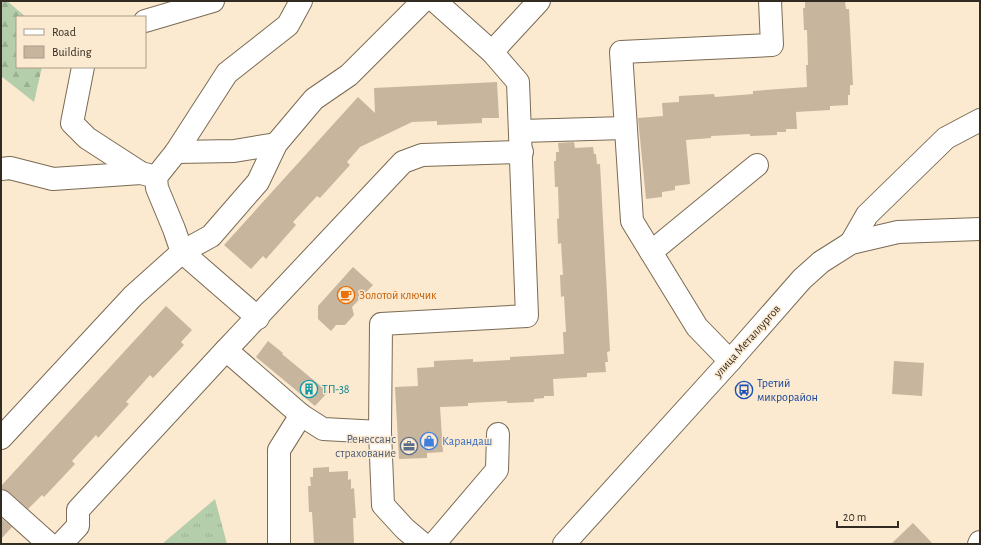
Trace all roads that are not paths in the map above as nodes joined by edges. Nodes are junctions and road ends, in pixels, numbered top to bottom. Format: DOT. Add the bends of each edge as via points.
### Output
graph roads {
  1 [pos="212,1"];
  2 [pos="301,1"];
  3 [pos="423,1"];
  4 [pos="435,1"];
  5 [pos="540,1"];
  6 [pos="770,1"];
  7 [pos="146,20"];
  8 [pos="492,52"];
  9 [pos="83,68"];
  10 [pos="980,120"];
  11 [pos="625,128"];
  12 [pos="521,141"];
  13 [pos="276,144"];
  14 [pos="176,152"];
  15 [pos="757,165"];
  16 [pos="1,168"];
  17 [pos="149,175"];
  18 [pos="980,229"];
  19 [pos="851,243"];
  20 [pos="182,252"];
  21 [pos="651,252"];
  22 [pos="258,318"];
  23 [pos="226,350"];
  24 [pos="730,361"];
  25 [pos="301,415"];
  26 [pos="380,432"];
  27 [pos="498,434"];
  28 [pos="1,438"];
  29 [pos="1,501"];
  30 [pos="49,544"];
  31 [pos="61,544"];
  32 [pos="278,544"];
  33 [pos="423,544"];
  34 [pos="434,544"];
  35 [pos="564,544"];
  1 -- 7 [label="street"];
  2 -- 14 [label="street" via="288,25 227,72"];
  3 -- 13 [label="street" via="349,75 314,99"];
  4 -- 8 [label="street"];
  5 -- 8 [label="street"];
  6 -- 11 [label="street" via="772,45 621,52"];
  8 -- 12 [label="street" via="518,82"];
  9 -- 17 [label="street" via="72,123 86,138"];
  10 -- 19 [label="street" via="946,138 867,214"];
  11 -- 12 [label="street"];
  11 -- 21 [label="street" via="632,221"];
  12 -- 22 [label="street" via="422,155 403,162"];
  12 -- 26 [label="street" via="527,316 381,324"];
  13 -- 14 [label="street" via="234,151"];
  13 -- 20 [label="street" via="253,188 211,236"];
  14 -- 17 [label="street"];
  15 -- 21 [label="street"];
  16 -- 17 [label="street" via="53,179"];
  17 -- 20 [label="street" via="157,188"];
  18 -- 19 [label="street, улица Металлургов" via="898,232"];
  19 -- 24 [label="street, улица Металлургов" via="821,262 802,279"];
  20 -- 22 [label="street"];
  20 -- 28 [label="street" via="134,296"];
  21 -- 24 [label="street" via="697,327"];
  22 -- 23 [label="street"];
  23 -- 25 [label="street"];
  23 -- 31 [label="street" via="78,510 78,526"];
  24 -- 35 [label="street, улица Металлургов"];
  25 -- 26 [label="street" via="323,429"];
  25 -- 32 [label="street" via="279,450"];
  26 -- 33 [label="street" via="383,505"];
  27 -- 34 [label="street" via="497,470"];
  29 -- 30 [label="street"];
}
